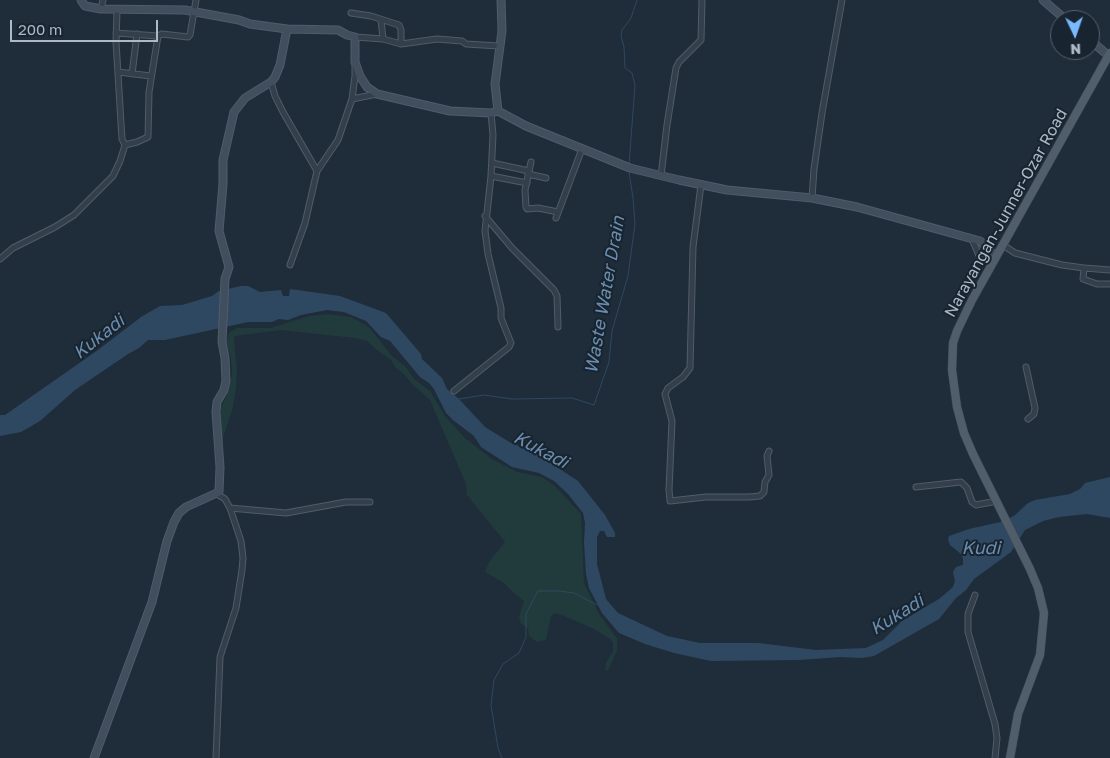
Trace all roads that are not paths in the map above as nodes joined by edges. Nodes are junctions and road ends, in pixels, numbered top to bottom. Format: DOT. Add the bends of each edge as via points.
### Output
graph roads {
  1 [pos="81,0"];
  2 [pos="103,0"];
  3 [pos="196,0"];
  4 [pos="501,0"];
  5 [pos="702,0"];
  6 [pos="842,0"];
  7 [pos="1043,0"];
  8 [pos="102,9"];
  9 [pos="117,10"];
  10 [pos="1054,10"];
  11 [pos="194,12"];
  12 [pos="351,14"];
  13 [pos="382,20"];
  14 [pos="287,28"];
  15 [pos="116,33"];
  16 [pos="137,34"];
  17 [pos="158,36"];
  18 [pos="355,37"];
  19 [pos="383,39"];
  20 [pos="401,44"];
  21 [pos="499,46"];
  22 [pos="1100,48"];
  23 [pos="1110,56"];
  24 [pos="355,62"];
  25 [pos="118,72"];
  26 [pos="132,74"];
  27 [pos="151,76"];
  28 [pos="271,82"];
  29 [pos="377,94"];
  30 [pos="352,99"];
  31 [pos="494,112"];
  32 [pos="125,145"];
  33 [pos="582,149"];
  34 [pos="531,162"];
  35 [pos="492,163"];
  36 [pos="317,171"];
  37 [pos="528,173"];
  38 [pos="491,176"];
  39 [pos="661,176"];
  40 [pos="546,178"];
  41 [pos="526,183"];
  42 [pos="701,185"];
  43 [pos="812,198"];
  44 [pos="485,216"];
  45 [pos="972,239"];
  46 [pos="1003,245"];
  47 [pos="0,260"];
  48 [pos="993,262"];
  49 [pos="290,265"];
  50 [pos="1084,268"];
  51 [pos="1110,270"];
  52 [pos="1110,284"];
  53 [pos="558,327"];
  54 [pos="1026,367"];
  55 [pos="454,390"];
  56 [pos="1028,419"];
  57 [pos="769,451"];
  58 [pos="916,487"];
  59 [pos="217,494"];
  60 [pos="370,502"];
  61 [pos="998,503"];
  62 [pos="230,508"];
  63 [pos="975,595"];
  64 [pos="94,758"];
  65 [pos="216,758"];
  66 [pos="995,758"];
  67 [pos="1010,758"];
  1 -- 8 [label="street" via="85,6"];
  2 -- 8 [label="street"];
  3 -- 11 [label="street"];
  4 -- 21 [label="street"];
  5 -- 39 [label="street" via="701,40 676,68"];
  6 -- 43 [label="street" via="821,121"];
  7 -- 10 [label="street"];
  8 -- 9 [label="street"];
  9 -- 11 [label="street"];
  9 -- 15 [label="street"];
  11 -- 14 [label="street"];
  11 -- 17 [label="street" via="188,37"];
  12 -- 13 [label="street"];
  13 -- 19 [label="street"];
  13 -- 20 [label="street" via="401,27"];
  14 -- 18 [label="street" via="338,30"];
  14 -- 28 [label="street" via="280,65"];
  15 -- 16 [label="street"];
  15 -- 25 [label="street"];
  16 -- 17 [label="street"];
  16 -- 26 [label="street"];
  17 -- 27 [label="street"];
  18 -- 19 [label="street"];
  18 -- 24 [label="street"];
  19 -- 20 [label="street"];
  20 -- 21 [label="street" via="437,39"];
  21 -- 31 [label="street"];
  22 -- 23 [label="street"];
  23 -- 46 [label="main road, Narayangan-Junner-Ozar Road"];
  24 -- 29 [label="street" via="360,76"];
  24 -- 30 [label="street"];
  25 -- 26 [label="street"];
  25 -- 32 [label="street"];
  26 -- 27 [label="street"];
  27 -- 32 [label="street" via="148,137"];
  28 -- 36 [label="street" via="283,112"];
  28 -- 59 [label="street" via="238,105 224,154 220,231 229,266 222,342 226,381 216,412 220,467"];
  29 -- 30 [label="street"];
  29 -- 31 [label="street" via="450,111"];
  30 -- 36 [label="street" via="338,140"];
  31 -- 33 [label="street"];
  31 -- 35 [label="street"];
  32 -- 47 [label="street" via="113,176 74,215 13,248"];
  33 -- 39 [label="street"];
  33 -- 41 [label="street" via="557,215 538,208 527,209"];
  34 -- 37 [label="street"];
  35 -- 37 [label="street"];
  35 -- 38 [label="street"];
  36 -- 49 [label="street" via="305,223"];
  37 -- 40 [label="street"];
  37 -- 41 [label="street"];
  38 -- 41 [label="street"];
  38 -- 44 [label="street"];
  39 -- 42 [label="street"];
  42 -- 43 [label="street"];
  42 -- 57 [label="street" via="693,247 690,368 668,388 666,394 672,421 670,501 760,496 768,474"];
  43 -- 45 [label="street"];
  44 -- 53 [label="street" via="554,290"];
  44 -- 55 [label="street" via="488,254 501,318 511,343"];
  45 -- 48 [label="street" via="986,246"];
  45 -- 48 [label="street" via="981,260"];
  46 -- 48 [label="main road, Narayangan-Junner-Ozar Road"];
  46 -- 50 [label="street" via="1015,253 1062,266"];
  48 -- 61 [label="main road, Narayangan-Junner-Ozar Road" via="957,331 952,370 964,433"];
  50 -- 51 [label="street"];
  50 -- 52 [label="street" via="1083,280"];
  54 -- 56 [label="street" via="1035,408"];
  58 -- 61 [label="street" via="961,482 976,505"];
  59 -- 62 [label="street"];
  59 -- 64 [label="street" via="186,507 174,522 166,541 152,602"];
  60 -- 62 [label="street" via="346,502 286,512"];
  61 -- 67 [label="main road, Narayangan-Junner-Ozar Road" via="1038,588 1044,613 1040,655 1018,714"];
  62 -- 65 [label="street" via="241,541 242,570 236,608 220,656"];
  63 -- 66 [label="street" via="968,614 968,632 995,724"];
}
